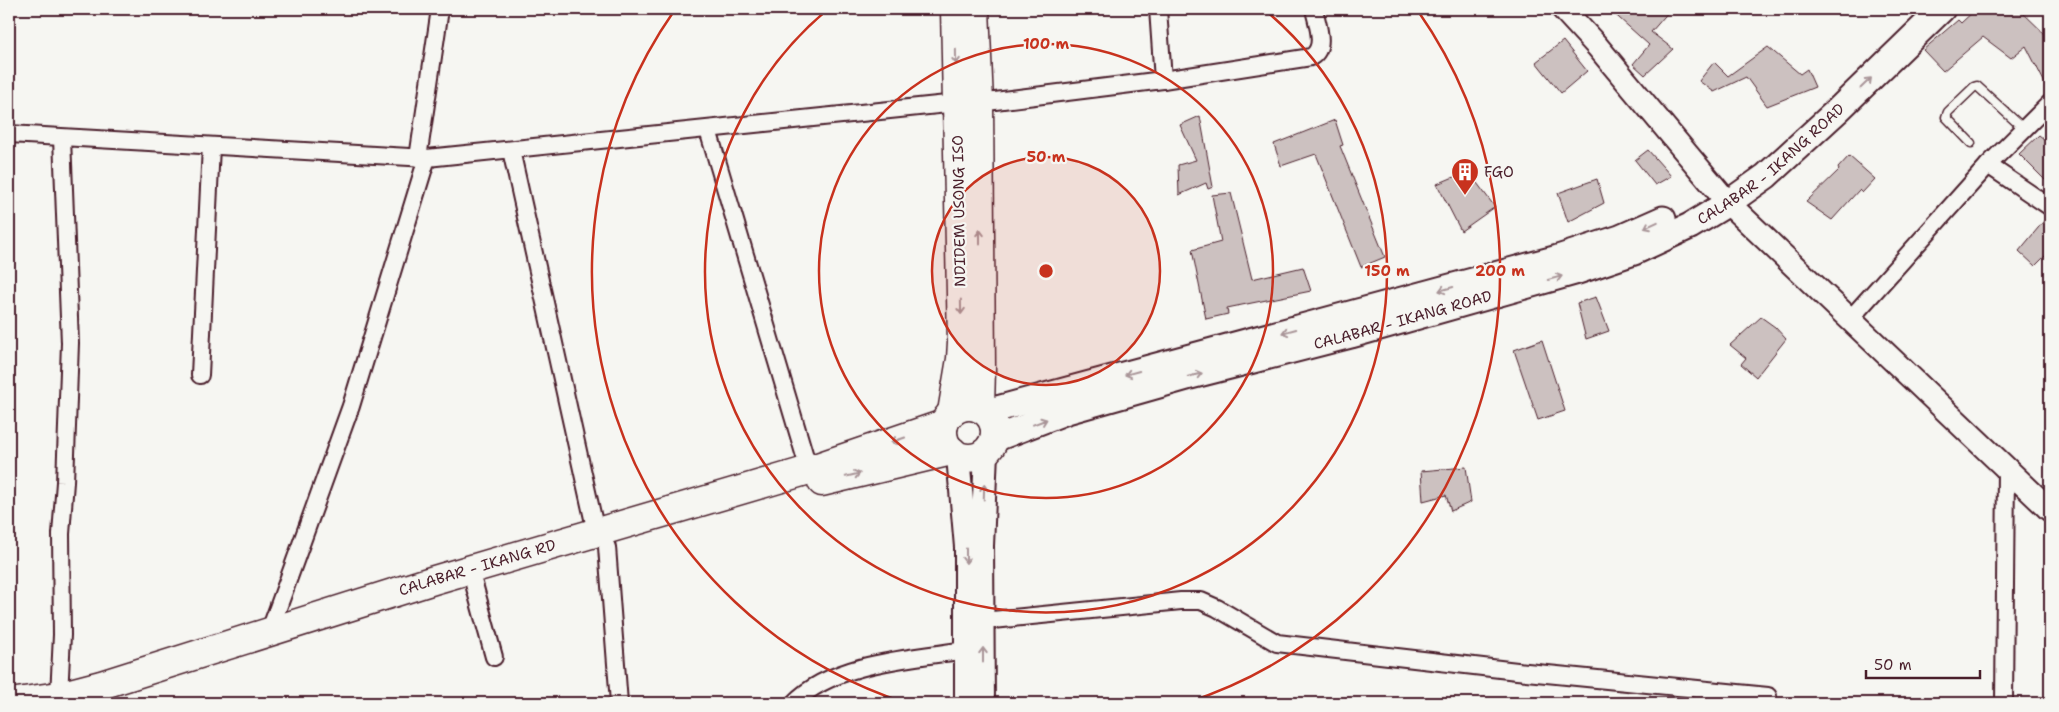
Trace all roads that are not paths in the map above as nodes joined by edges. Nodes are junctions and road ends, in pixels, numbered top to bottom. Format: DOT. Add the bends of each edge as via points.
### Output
graph roads {
  1 [pos="440,9"];
  2 [pos="955,9"];
  3 [pos="975,9"];
  4 [pos="1158,9"];
  5 [pos="1314,9"];
  6 [pos="1563,9"];
  7 [pos="1918,9"];
  8 [pos="1942,9"];
  9 [pos="1163,80"];
  10 [pos="968,103"];
  11 [pos="2050,103"];
  12 [pos="2024,129"];
  13 [pos="708,130"];
  14 [pos="9,134"];
  15 [pos="62,138"];
  16 [pos="1971,143"];
  17 [pos="211,146"];
  18 [pos="510,150"];
  19 [pos="423,158"];
  20 [pos="1988,165"];
  21 [pos="1723,197"];
  22 [pos="2050,207"];
  23 [pos="1850,319"];
  24 [pos="200,374"];
  25 [pos="983,410"];
  26 [pos="948,418"];
  27 [pos="990,445"];
  28 [pos="955,453"];
  29 [pos="2006,467"];
  30 [pos="809,470"];
  31 [pos="2050,510"];
  32 [pos="601,539"];
  33 [pos="474,584"];
  34 [pos="982,621"];
  35 [pos="270,630"];
  36 [pos="966,650"];
  37 [pos="494,658"];
  38 [pos="59,696"];
  39 [pos="1768,696"];
  40 [pos="9,703"];
  41 [pos="86,703"];
  42 [pos="619,703"];
  43 [pos="794,703"];
  44 [pos="966,703"];
  45 [pos="983,703"];
  46 [pos="2004,703"];
  1 -- 19 [label="street"];
  2 -- 10 [label="highway, NDIDEM USONG ISO, one-way"];
  3 -- 10 [label="highway, NDIDEM USONG ISO"];
  4 -- 9 [label="street"];
  5 -- 9 [label="street" via="1320,45 1311,57"];
  6 -- 21 [label="street"];
  7 -- 21 [label="main road, CALABAR - IKANG ROAD"];
  21 -- 8 [label="main road, CALABAR - IKANG ROAD, one-way" via="1766,176"];
  9 -- 10 [label="street"];
  10 -- 13 [label="street"];
  25 -- 10 [label="highway, NDIDEM USONG ISO, one-way"];
  10 -- 26 [label="highway, NDIDEM USONG ISO, one-way" via="962,359"];
  11 -- 12 [label="street"];
  12 -- 16 [label="lane" via="1977,86 1946,117"];
  12 -- 20 [label="street"];
  13 -- 18 [label="street"];
  13 -- 30 [label="street"];
  14 -- 15 [label="street"];
  15 -- 17 [label="street"];
  15 -- 38 [label="street" via="70,343 61,534"];
  17 -- 19 [label="street"];
  17 -- 24 [label="street"];
  18 -- 19 [label="street"];
  18 -- 32 [label="street"];
  19 -- 35 [label="street" via="351,406"];
  20 -- 22 [label="street"];
  20 -- 23 [label="street"];
  21 -- 23 [label="street"];
  21 -- 25 [label="main road, CALABAR - IKANG ROAD, one-way" via="1558,258"];
  27 -- 21 [label="main road, CALABAR - IKANG ROAD, one-way" via="1067,411 1578,272 1634,252 1690,226"];
  23 -- 29 [label="street"];
  25 -- 26 [label="highway" via="966,406"];
  25 -- 27 [label="highway" via="994,424"];
  26 -- 28 [label="highway" via="944,439"];
  26 -- 30 [label="highway, CALABAR - IKANG RD, one-way"];
  27 -- 28 [label="highway" via="972,458"];
  34 -- 27 [label="street, one-way" via="982,546"];
  32 -- 28 [label="highway, CALABAR - IKANG RD, one-way" via="814,484"];
  28 -- 36 [label="street, one-way" via="966,547"];
  29 -- 31 [label="street"];
  29 -- 46 [label="street"];
  30 -- 32 [label="highway, CALABAR - IKANG RD"];
  32 -- 33 [label="highway, CALABAR - IKANG RD"];
  32 -- 35 [label="highway, CALABAR - IKANG RD"];
  32 -- 42 [label="street"];
  33 -- 37 [label="street"];
  33 -- 41 [label="highway, CALABAR - IKANG RD"];
  34 -- 39 [label="street" via="1200,601 1277,643"];
  45 -- 34 [label="street, one-way"];
  35 -- 38 [label="highway, CALABAR - IKANG RD"];
  36 -- 43 [label="street" via="853,670 826,681"];
  36 -- 44 [label="street"];
  38 -- 40 [label="highway, CALABAR - IKANG RD"];
}
